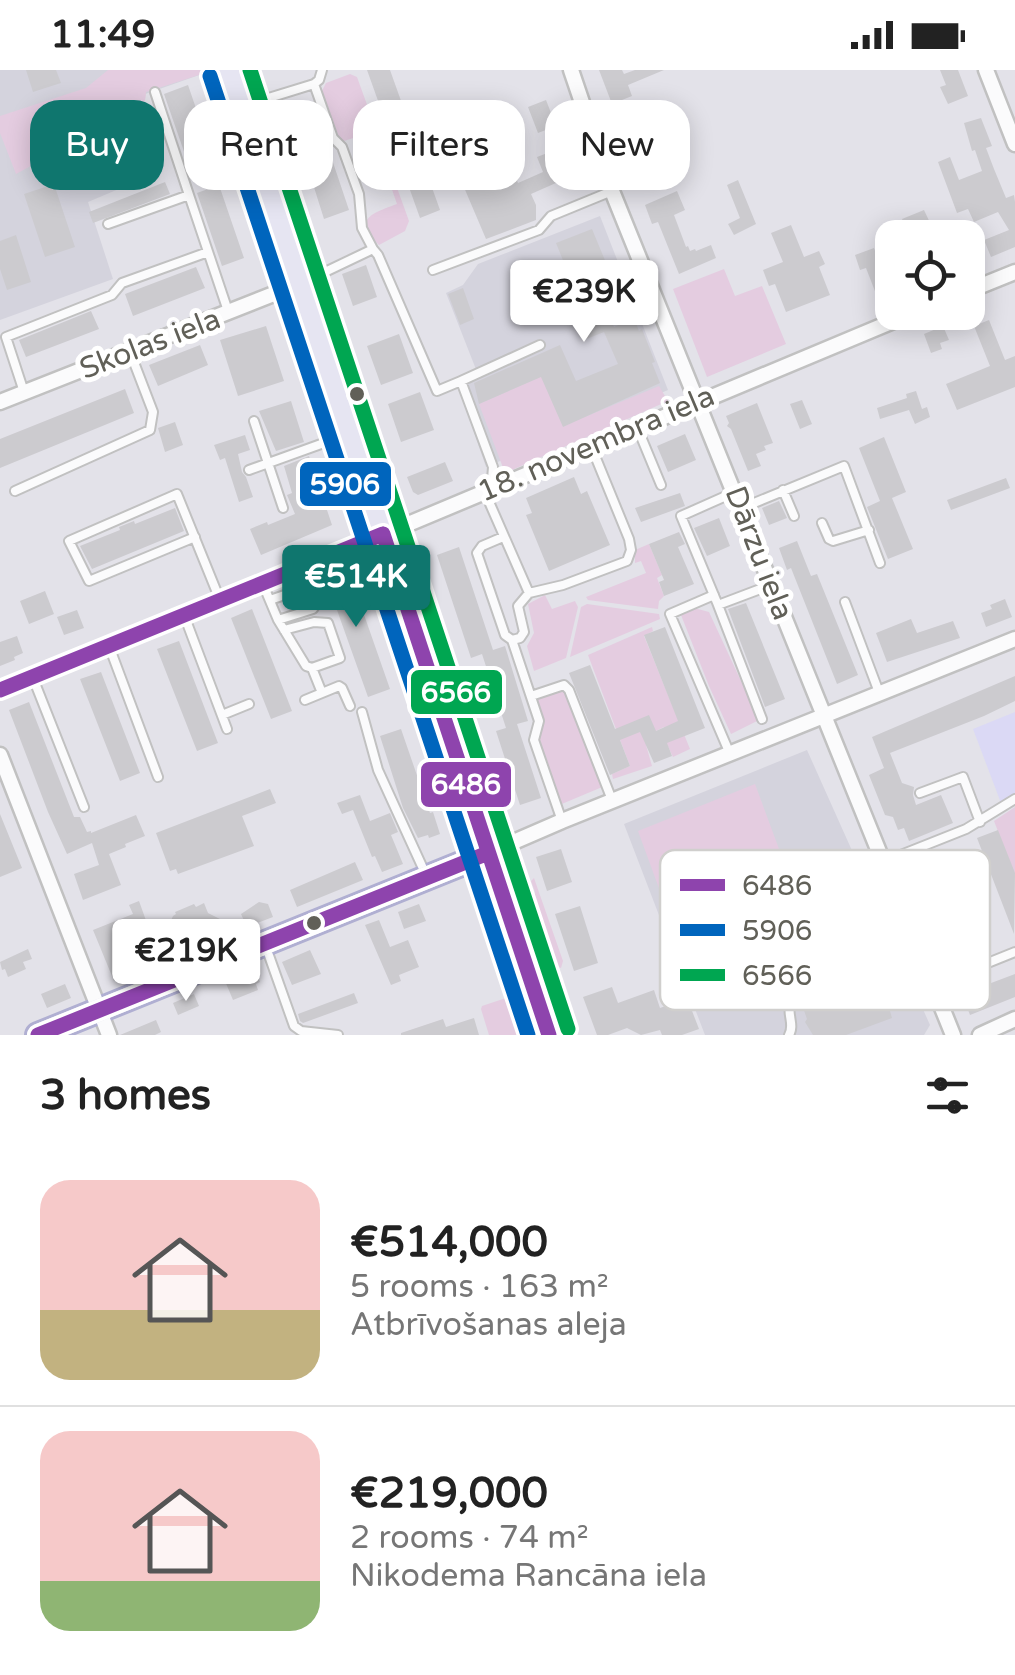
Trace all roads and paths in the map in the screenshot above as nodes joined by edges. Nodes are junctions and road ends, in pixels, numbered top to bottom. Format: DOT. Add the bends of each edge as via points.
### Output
graph roads {
  1 [pos="229,70"];
  2 [pos="322,70"];
  3 [pos="571,70"];
  4 [pos="986,70"];
  5 [pos="314,84"];
  6 [pos="155,92"];
  7 [pos="239,100"];
  8 [pos="261,100"];
  9 [pos="1015,142"];
  10 [pos="269,190"];
  11 [pos="612,191"];
  12 [pos="189,195"];
  13 [pos="108,224"];
  14 [pos="373,249"];
  15 [pos="208,252"];
  16 [pos="433,270"];
  17 [pos="1015,272"];
  18 [pos="300,284"];
  19 [pos="985,284"];
  20 [pos="229,314"];
  21 [pos="875,328"];
  22 [pos="540,346"];
  23 [pos="130,351"];
  24 [pos="461,381"];
  25 [pos="24,392"];
  26 [pos="698,401"];
  27 [pos="0,402"];
  28 [pos="254,422"];
  29 [pos="637,427"];
  30 [pos="350,434"];
  31 [pos="591,446"];
  32 [pos="268,463"];
  33 [pos="249,470"];
  34 [pos="661,485"];
  35 [pos="490,489"];
  36 [pos="783,490"];
  37 [pos="15,491"];
  38 [pos="736,492"];
  39 [pos="283,508"];
  40 [pos="742,508"];
  41 [pos="794,516"];
  42 [pos="822,523"];
  43 [pos="868,530"];
  44 [pos="383,534"];
  45 [pos="194,537"];
  46 [pos="504,537"];
  47 [pos="880,563"];
  48 [pos="262,582"];
  49 [pos="772,585"];
  50 [pos="529,593"];
  51 [pos="714,595"];
  52 [pos="220,600"];
  53 [pos="270,600"];
  54 [pos="845,602"];
  55 [pos="718,605"];
  56 [pos="184,615"];
  57 [pos="278,620"];
  58 [pos="284,630"];
  59 [pos="1015,639"];
  60 [pos="512,640"];
  61 [pos="109,646"];
  62 [pos="312,668"];
  63 [pos="33,678"];
  64 [pos="0,690"];
  65 [pos="322,693"];
  66 [pos="880,694"];
  67 [pos="531,696"];
  68 [pos="305,700"];
  69 [pos="250,704"];
  70 [pos="350,706"];
  71 [pos="362,712"];
  72 [pos="222,715"];
  73 [pos="762,718"];
  74 [pos="823,718"];
  75 [pos="227,729"];
  76 [pos="730,754"];
  77 [pos="0,755"];
  78 [pos="158,777"];
  79 [pos="920,793"];
  80 [pos="1015,799"];
  81 [pos="613,801"];
  82 [pos="84,807"];
  83 [pos="562,821"];
  84 [pos="980,822"];
  85 [pos="878,850"];
  86 [pos="903,850"];
  87 [pos="488,853"];
  88 [pos="427,877"];
  89 [pos="265,943"];
  90 [pos="1015,952"];
  91 [pos="990,962"];
  92 [pos="100,1010"];
  93 [pos="788,1010"];
  94 [pos="944,1010"];
  95 [pos="1015,1019"];
  96 [pos="38,1035"];
  97 [pos="110,1035"];
  98 [pos="338,1035"];
  99 [pos="549,1035"];
  100 [pos="789,1035"];
  101 [pos="953,1035"];
  102 [pos="980,1035"];
  1 -- 7 [label="main road"];
  2 -- 5 [label="lane"];
  3 -- 11 [label="street, Dārzu iela"];
  4 -- 9 [label="street"];
  5 -- 8 [label="lane"];
  5 -- 14 [label="lane" via="359,194 362,228"];
  6 -- 12 [label="lane"];
  10 -- 18 [label="main road"];
  11 -- 16 [label="lane" via="552,216 539,230"];
  11 -- 26 [label="street, Dārzu iela"];
  12 -- 13 [label="lane"];
  12 -- 15 [label="lane"];
  14 -- 18 [label="lane"];
  14 -- 24 [label="lane" via="437,391"];
  15 -- 20 [label="lane"];
  15 -- 25 [label="lane" via="6,337"];
  17 -- 19 [label="street"];
  18 -- 20 [label="street, Skolas iela"];
  18 -- 30 [label="main road"];
  20 -- 23 [label="street, Skolas iela"];
  21 -- 26 [label="street, 18. novembra iela"];
  22 -- 24 [label="lane"];
  23 -- 25 [label="street, Skolas iela"];
  23 -- 37 [label="lane" via="153,412 150,430"];
  24 -- 35 [label="lane" via="492,467"];
  25 -- 27 [label="street, Skolas iela"];
  26 -- 29 [label="street, 18. novembra iela"];
  26 -- 38 [label="street, Dārzu iela"];
  28 -- 32 [label="lane"];
  29 -- 31 [label="street, 18. novembra iela"];
  29 -- 34 [label="lane"];
  30 -- 32 [label="lane"];
  30 -- 44 [label="main road"];
  31 -- 35 [label="street, 18. novembra iela"];
  31 -- 50 [label="lane" via="629,540 627,561"];
  32 -- 33 [label="lane"];
  32 -- 39 [label="lane"];
  35 -- 44 [label="street, 18. novembra iela"];
  35 -- 46 [label="lane"];
  36 -- 40 [label="lane"];
  36 -- 41 [label="lane"];
  36 -- 43 [label="lane" via="844,466"];
  38 -- 40 [label="street, Dārzu iela"];
  38 -- 51 [label="lane" via="682,516"];
  40 -- 49 [label="street, Dārzu iela"];
  42 -- 43 [label="lane" via="833,541"];
  43 -- 47 [label="lane"];
  44 -- 48 [label="street, 18. novembra iela"];
  44 -- 87 [label="main road"];
  45 -- 45 [label="lane" via="177,494 70,542 89,581"];
  45 -- 52 [label="lane"];
  46 -- 50 [label="lane"];
  46 -- 60 [label="lane" via="477,553"];
  48 -- 52 [label="street, 18. novembra iela"];
  48 -- 53 [label="lane"];
  49 -- 55 [label="lane"];
  49 -- 74 [label="street, Dārzu iela"];
  50 -- 60 [label="lane" via="518,606 524,632"];
  51 -- 55 [label="lane"];
  51 -- 76 [label="lane" via="670,614"];
  52 -- 56 [label="street, 18. novembra iela"];
  53 -- 57 [label="lane"];
  53 -- 57 [label="lane" via="314,589 313,609"];
  54 -- 66 [label="lane"];
  55 -- 73 [label="lane"];
  56 -- 61 [label="street, 18. novembra iela"];
  56 -- 72 [label="lane"];
  57 -- 58 [label="lane"];
  58 -- 62 [label="lane"];
  58 -- 62 [label="lane" via="328,623 340,658"];
  59 -- 66 [label="street" via="918,670"];
  60 -- 67 [label="lane"];
  61 -- 63 [label="street, 18. novembra iela"];
  61 -- 78 [label="lane"];
  62 -- 65 [label="lane"];
  63 -- 64 [label="street, 18. novembra iela"];
  63 -- 82 [label="lane"];
  65 -- 68 [label="lane"];
  65 -- 70 [label="lane" via="338,686"];
  66 -- 74 [label="street"];
  67 -- 81 [label="lane" via="557,686 569,690"];
  67 -- 83 [label="lane" via="538,721 534,740"];
  69 -- 72 [label="lane"];
  71 -- 88 [label="lane" via="378,770"];
  72 -- 75 [label="lane"];
  74 -- 76 [label="street"];
  74 -- 85 [label="street, Dārzu iela"];
  76 -- 81 [label="street"];
  77 -- 92 [label="street"];
  79 -- 84 [label="lane" via="963,777"];
  80 -- 84 [label="lane"];
  81 -- 83 [label="street"];
  83 -- 87 [label="street"];
  84 -- 86 [label="lane"];
  87 -- 88 [label="main road"];
  87 -- 99 [label="main road"];
  88 -- 89 [label="main road"];
  89 -- 92 [label="main road"];
  89 -- 98 [label="lane" via="294,1026"];
  90 -- 91 [label="lane"];
  92 -- 96 [label="main road"];
  92 -- 97 [label="street"];
  93 -- 100 [label="lane"];
  94 -- 101 [label="street, Dārzu iela"];
  95 -- 102 [label="street"];
}
